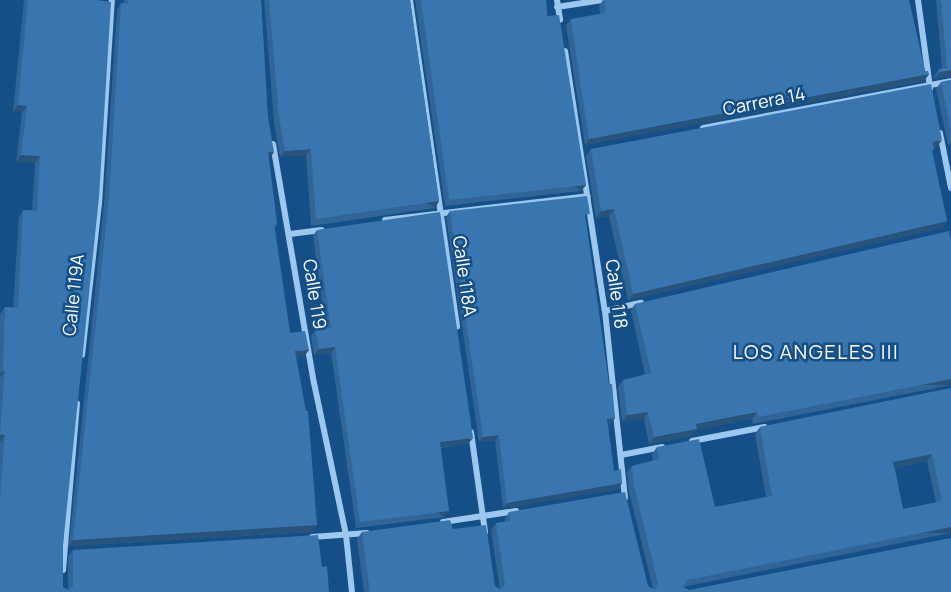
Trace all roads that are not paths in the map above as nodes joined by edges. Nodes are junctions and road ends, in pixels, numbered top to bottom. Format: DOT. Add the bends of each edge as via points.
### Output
graph roads {
  1 [pos="112,0"];
  2 [pos="410,0"];
  3 [pos="602,0"];
  4 [pos="918,0"];
  5 [pos="557,4"];
  6 [pos="561,30"];
  7 [pos="563,41"];
  8 [pos="951,81"];
  9 [pos="930,84"];
  10 [pos="932,96"];
  11 [pos="698,129"];
  12 [pos="939,130"];
  13 [pos="271,134"];
  14 [pos="594,149"];
  15 [pos="582,151"];
  16 [pos="951,188"];
  17 [pos="588,196"];
  18 [pos="441,212"];
  19 [pos="371,222"];
  20 [pos="325,229"];
  21 [pos="290,234"];
  22 [pos="651,301"];
  23 [pos="605,311"];
  24 [pos="459,341"];
  25 [pos="81,369"];
  26 [pos="78,392"];
  27 [pos="470,423"];
  28 [pos="769,426"];
  29 [pos="689,442"];
  30 [pos="667,446"];
  31 [pos="621,455"];
  32 [pos="624,493"];
  33 [pos="612,495"];
  34 [pos="627,504"];
  35 [pos="530,509"];
  36 [pos="483,517"];
  37 [pos="437,523"];
  38 [pos="380,531"];
  39 [pos="346,535"];
  40 [pos="299,538"];
  41 [pos="486,538"];
  42 [pos="74,551"];
  43 [pos="63,552"];
  44 [pos="63,582"];
  45 [pos="352,592"];
  1 -- 25 [label="street, Calle 119A" via="99,204"];
  2 -- 18 [label="street, Calle 118A"];
  3 -- 5 [label="street"];
  4 -- 9 [label="street"];
  5 -- 6 [label="street"];
  7 -- 15 [label="street, Calle 118"];
  8 -- 9 [label="street, Carrera 14"];
  9 -- 10 [label="street"];
  9 -- 11 [label="street, Carrera 14"];
  12 -- 16 [label="street"];
  13 -- 21 [label="street, Calle 119"];
  14 -- 15 [label="street"];
  15 -- 17 [label="street, Calle 118"];
  17 -- 18 [label="street"];
  17 -- 23 [label="street, Calle 118"];
  18 -- 19 [label="street"];
  18 -- 24 [label="street, Calle 118A"];
  20 -- 21 [label="street"];
  21 -- 39 [label="street, Calle 119" via="314,383"];
  22 -- 23 [label="street"];
  23 -- 31 [label="street, Calle 118"];
  26 -- 43 [label="street"];
  27 -- 36 [label="street"];
  28 -- 29 [label="street"];
  30 -- 31 [label="street"];
  31 -- 32 [label="street, Calle 118"];
  32 -- 33 [label="street"];
  32 -- 34 [label="street, Calle 118"];
  35 -- 36 [label="street"];
  36 -- 37 [label="street"];
  36 -- 41 [label="street"];
  38 -- 39 [label="street"];
  39 -- 40 [label="street"];
  39 -- 45 [label="street, Calle 119"];
  42 -- 43 [label="street"];
  43 -- 44 [label="street"];
}
